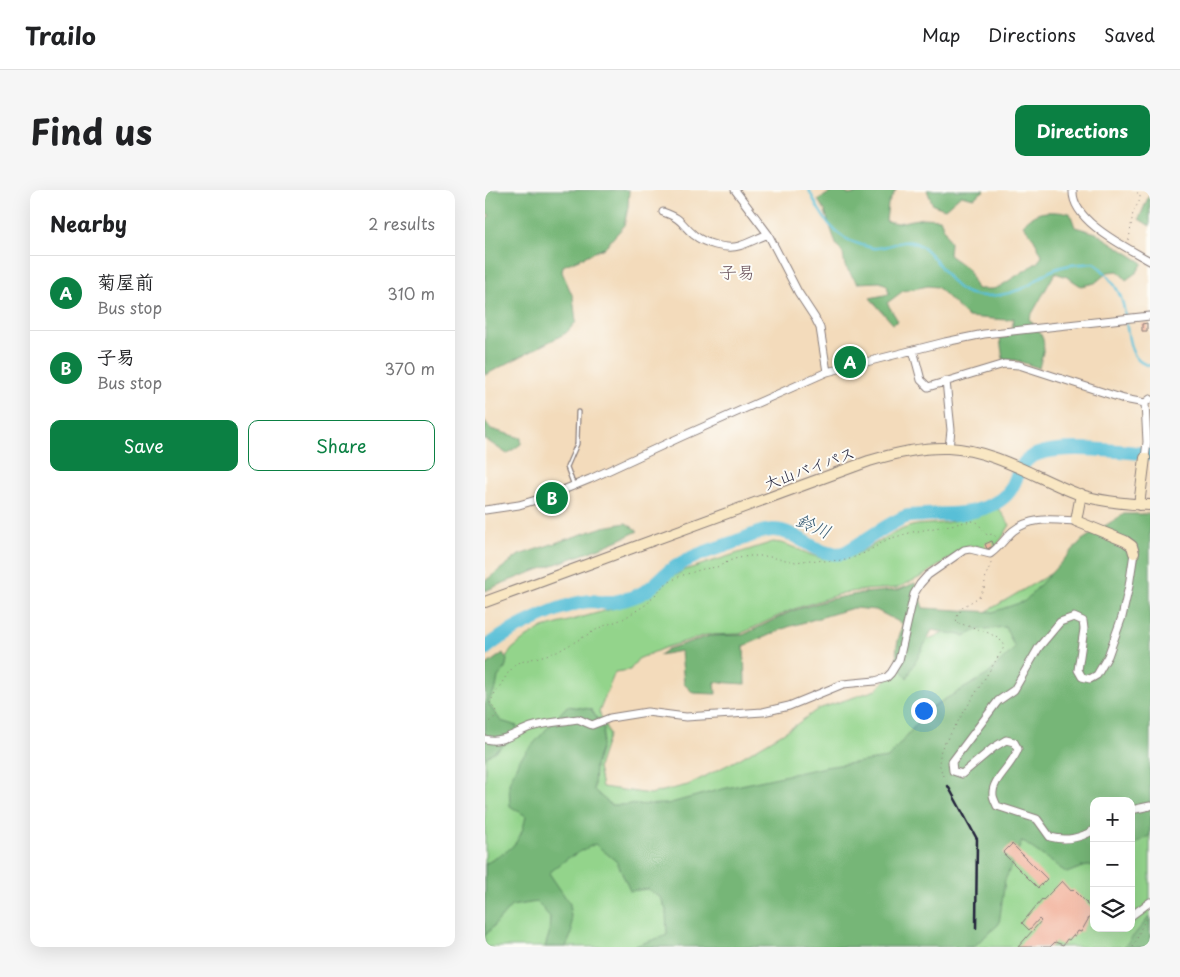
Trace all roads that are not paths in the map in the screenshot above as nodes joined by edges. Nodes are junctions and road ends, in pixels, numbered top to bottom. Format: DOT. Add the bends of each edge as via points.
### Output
graph roads {
  1 [pos="735,190"];
  2 [pos="1073,190"];
  3 [pos="663,212"];
  4 [pos="768,234"];
  5 [pos="1150,260"];
  6 [pos="1150,316"];
  7 [pos="913,350"];
  8 [pos="827,372"];
  9 [pos="946,381"];
  10 [pos="1148,401"];
  11 [pos="578,412"];
  12 [pos="949,448"];
  13 [pos="1145,458"];
  14 [pos="574,486"];
  15 [pos="1081,494"];
  16 [pos="1145,505"];
  17 [pos="485,510"];
  18 [pos="1075,522"];
  19 [pos="1134,553"];
  20 [pos="485,602"];
  21 [pos="485,739"];
  22 [pos="1150,806"];
  23 [pos="1135,809"];
  24 [pos="1090,832"];
  25 [pos="1150,902"];
  26 [pos="1135,913"];
  1 -- 4 [label="street"];
  2 -- 5 [label="street" via="1075,206 1083,216 1127,248"];
  3 -- 4 [label="street" via="680,218 701,240 724,246 737,247"];
  4 -- 8 [label="street" via="820,328"];
  6 -- 7 [label="street" via="984,334"];
  7 -- 8 [label="street"];
  7 -- 9 [label="street" via="921,380 928,387"];
  8 -- 14 [label="street"];
  9 -- 10 [label="street" via="1004,364 1019,365 1124,399"];
  9 -- 12 [label="street" via="951,430"];
  10 -- 13 [label="street"];
  11 -- 14 [label="lane" via="577,444 567,467"];
  12 -- 15 [label="main road, 大山バイパス" via="987,455"];
  12 -- 20 [label="main road, 大山バイパス" via="923,449 869,461"];
  13 -- 16 [label="main road"];
  14 -- 17 [label="street" via="546,498"];
  15 -- 16 [label="main road, 大山バイパス" via="1117,503"];
  15 -- 18 [label="main road"];
  18 -- 19 [label="main road" via="1125,541 1132,546"];
  18 -- 21 [label="street" via="1027,522 1013,531 991,554 970,548 929,575 914,594 899,660 883,679 843,684 789,706 763,712 694,717 634,713 592,724 571,720 531,728 504,739"];
  19 -- 24 [label="street" via="1122,617 1108,656 1097,675 1090,679 1082,677 1077,670 1083,621 1074,617 1060,622 1039,647 1014,690 998,701 952,762 953,771 962,774 993,748 1006,740 1013,742 1018,749 1015,759 996,781 992,794 997,806 1037,819 1050,838 1071,839"];
  22 -- 23 [label="street"];
  25 -- 26 [label="street"];
}
